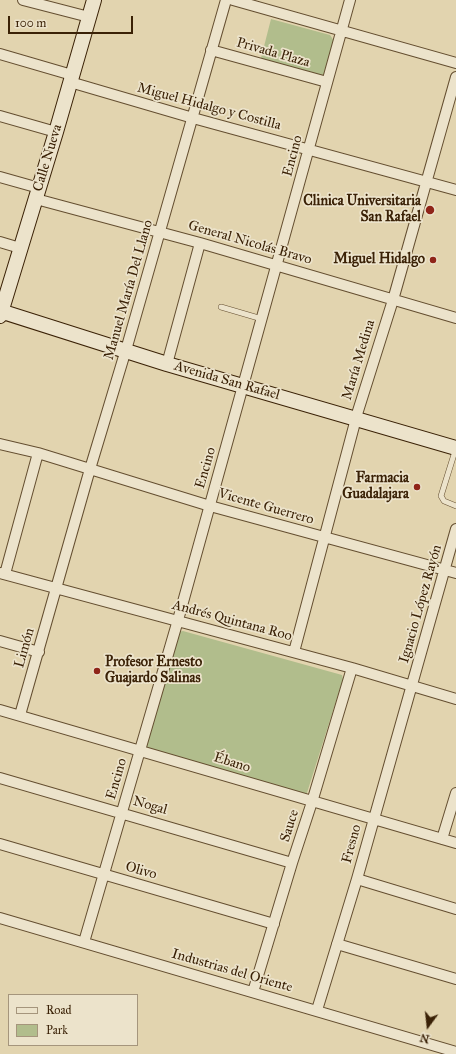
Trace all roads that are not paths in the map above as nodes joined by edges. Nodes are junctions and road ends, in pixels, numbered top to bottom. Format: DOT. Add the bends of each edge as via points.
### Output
graph roads {
  1 [pos="23,0"];
  2 [pos="94,0"];
  3 [pos="226,0"];
  4 [pos="233,0"];
  5 [pos="350,0"];
  6 [pos="89,17"];
  7 [pos="341,30"];
  8 [pos="211,50"];
  9 [pos="0,54"];
  10 [pos="456,63"];
  11 [pos="456,77"];
  12 [pos="71,79"];
  13 [pos="327,82"];
  14 [pos="0,116"];
  15 [pos="193,118"];
  16 [pos="56,132"];
  17 [pos="309,149"];
  18 [pos="0,177"];
  19 [pos="426,181"];
  20 [pos="456,190"];
  21 [pos="37,194"];
  22 [pos="160,232"];
  23 [pos="0,242"];
  24 [pos="200,243"];
  25 [pos="20,248"];
  26 [pos="277,265"];
  27 [pos="393,300"];
  28 [pos="221,307"];
  29 [pos="1,310"];
  30 [pos="456,318"];
  31 [pos="262,319"];
  32 [pos="127,347"];
  33 [pos="167,360"];
  34 [pos="244,383"];
  35 [pos="357,415"];
  36 [pos="456,440"];
  37 [pos="0,444"];
  38 [pos="456,448"];
  39 [pos="38,454"];
  40 [pos="90,469"];
  41 [pos="210,506"];
  42 [pos="456,506"];
  43 [pos="456,529"];
  44 [pos="325,538"];
  45 [pos="445,570"];
  46 [pos="2,573"];
  47 [pos="456,573"];
  48 [pos="57,588"];
  49 [pos="178,620"];
  50 [pos="0,641"];
  51 [pos="38,652"];
  52 [pos="294,652"];
  53 [pos="352,668"];
  54 [pos="412,686"];
  55 [pos="456,699"];
  56 [pos="0,710"];
  57 [pos="20,715"];
  58 [pos="140,750"];
  59 [pos="0,778"];
  60 [pos="456,793"];
  61 [pos="312,802"];
  62 [pos="121,812"];
  63 [pos="374,818"];
  64 [pos="442,839"];
  65 [pos="456,843"];
  66 [pos="0,844"];
  67 [pos="292,862"];
  68 [pos="103,875"];
  69 [pos="357,879"];
  70 [pos="456,909"];
  71 [pos="0,918"];
  72 [pos="274,924"];
  73 [pos="84,942"];
  74 [pos="337,944"];
  75 [pos="456,979"];
  76 [pos="252,992"];
  77 [pos="317,1010"];
  78 [pos="456,1052"];
  1 -- 6 [label="street"];
  2 -- 6 [label="street, Calle Nueva"];
  3 -- 8 [label="street, Manuel María Del Llano"];
  4 -- 7 [label="street"];
  5 -- 7 [label="street, Encino"];
  6 -- 12 [label="street, Calle Nueva"];
  7 -- 10 [label="street"];
  7 -- 13 [label="street, Encino"];
  8 -- 13 [label="street, Privada Plaza"];
  8 -- 15 [label="street, Manuel María Del Llano"];
  9 -- 12 [label="street, Miguel Hidalgo y Costilla"];
  11 -- 19 [label="street, María Medina"];
  12 -- 15 [label="street, Miguel Hidalgo y Costilla"];
  12 -- 16 [label="street, Calle Nueva"];
  13 -- 17 [label="street, Encino"];
  14 -- 16 [label="street"];
  15 -- 17 [label="street, Miguel Hidalgo y Costilla"];
  15 -- 22 [label="street, Manuel María Del Llano"];
  16 -- 21 [label="street, Calle Nueva"];
  17 -- 19 [label="street, Miguel Hidalgo y Costilla"];
  17 -- 26 [label="street, Encino"];
  18 -- 21 [label="street, General Nicolás Bravo"];
  19 -- 20 [label="street, Miguel Hidalgo y Costilla"];
  19 -- 27 [label="street, María Medina"];
  21 -- 22 [label="street, General Nicolás Bravo"];
  21 -- 25 [label="street, Calle Nueva"];
  22 -- 24 [label="street, General Nicolás Bravo"];
  22 -- 32 [label="street, Manuel María Del Llano"];
  23 -- 25 [label="street"];
  24 -- 26 [label="street, General Nicolás Bravo"];
  24 -- 33 [label="street"];
  25 -- 29 [label="street, Calle Nueva"];
  26 -- 27 [label="street, General Nicolás Bravo"];
  26 -- 31 [label="street, Encino"];
  27 -- 30 [label="street, General Nicolás Bravo"];
  27 -- 35 [label="street, María Medina"];
  28 -- 31 [label="lane"];
  29 -- 32 [label="street, Avenida San Rafael"];
  31 -- 34 [label="street, Encino"];
  32 -- 33 [label="street, Avenida San Rafael"];
  32 -- 40 [label="street, Manuel María Del Llano"];
  33 -- 34 [label="street, Avenida San Rafael"];
  34 -- 35 [label="street, Avenida San Rafael"];
  34 -- 41 [label="street, Encino"];
  35 -- 36 [label="street, Avenida San Rafael"];
  35 -- 38 [label="street, Avenida San Rafael"];
  35 -- 44 [label="street, María Medina"];
  37 -- 39 [label="street, Vicente Guerrero"];
  38 -- 42 [label="lane" via="441,496 444,501"];
  39 -- 40 [label="street, Vicente Guerrero"];
  39 -- 46 [label="street"];
  40 -- 41 [label="street, Vicente Guerrero"];
  40 -- 48 [label="street, Manuel María Del Llano"];
  41 -- 44 [label="street, Vicente Guerrero"];
  41 -- 49 [label="street, Encino"];
  43 -- 45 [label="street, Ignacio López Rayón"];
  44 -- 45 [label="street, Vicente Guerrero"];
  44 -- 52 [label="street, María Medina"];
  45 -- 47 [label="street, Vicente Guerrero"];
  45 -- 54 [label="street, Ignacio López Rayón"];
  46 -- 48 [label="street, Andrés Quintana Roo"];
  48 -- 49 [label="street, Andrés Quintana Roo"];
  48 -- 51 [label="street, Limón"];
  49 -- 52 [label="street, Andrés Quintana Roo"];
  49 -- 58 [label="street, Encino"];
  50 -- 51 [label="street"];
  51 -- 57 [label="street, Limón"];
  52 -- 53 [label="street, Andrés Quintana Roo"];
  53 -- 54 [label="street, Andrés Quintana Roo"];
  53 -- 61 [label="street, Sauce"];
  54 -- 55 [label="street, Andrés Quintana Roo"];
  54 -- 63 [label="street, Fresno"];
  56 -- 57 [label="street, Ébano"];
  57 -- 58 [label="street, Ébano"];
  58 -- 61 [label="street, Ébano"];
  58 -- 62 [label="street, Encino"];
  59 -- 62 [label="street, Nogal"];
  60 -- 64 [label="street"];
  61 -- 63 [label="street, Ébano"];
  61 -- 67 [label="street, Sauce"];
  62 -- 67 [label="street, Nogal"];
  62 -- 68 [label="street, Encino"];
  63 -- 64 [label="street, Ébano"];
  63 -- 69 [label="street, Fresno"];
  64 -- 65 [label="street, Ébano"];
  66 -- 68 [label="street, Olivo"];
  67 -- 72 [label="street, Sauce"];
  68 -- 72 [label="street, Olivo"];
  68 -- 73 [label="street, Encino"];
  69 -- 70 [label="street"];
  69 -- 74 [label="street, Fresno"];
  71 -- 73 [label="street, Industrias del Oriente"];
  72 -- 76 [label="street, Sauce"];
  73 -- 76 [label="street, Industrias del Oriente"];
  74 -- 75 [label="street"];
  74 -- 77 [label="street, Fresno"];
  76 -- 77 [label="street, Industrias del Oriente"];
  77 -- 78 [label="street, Industrias del Oriente"];
}
